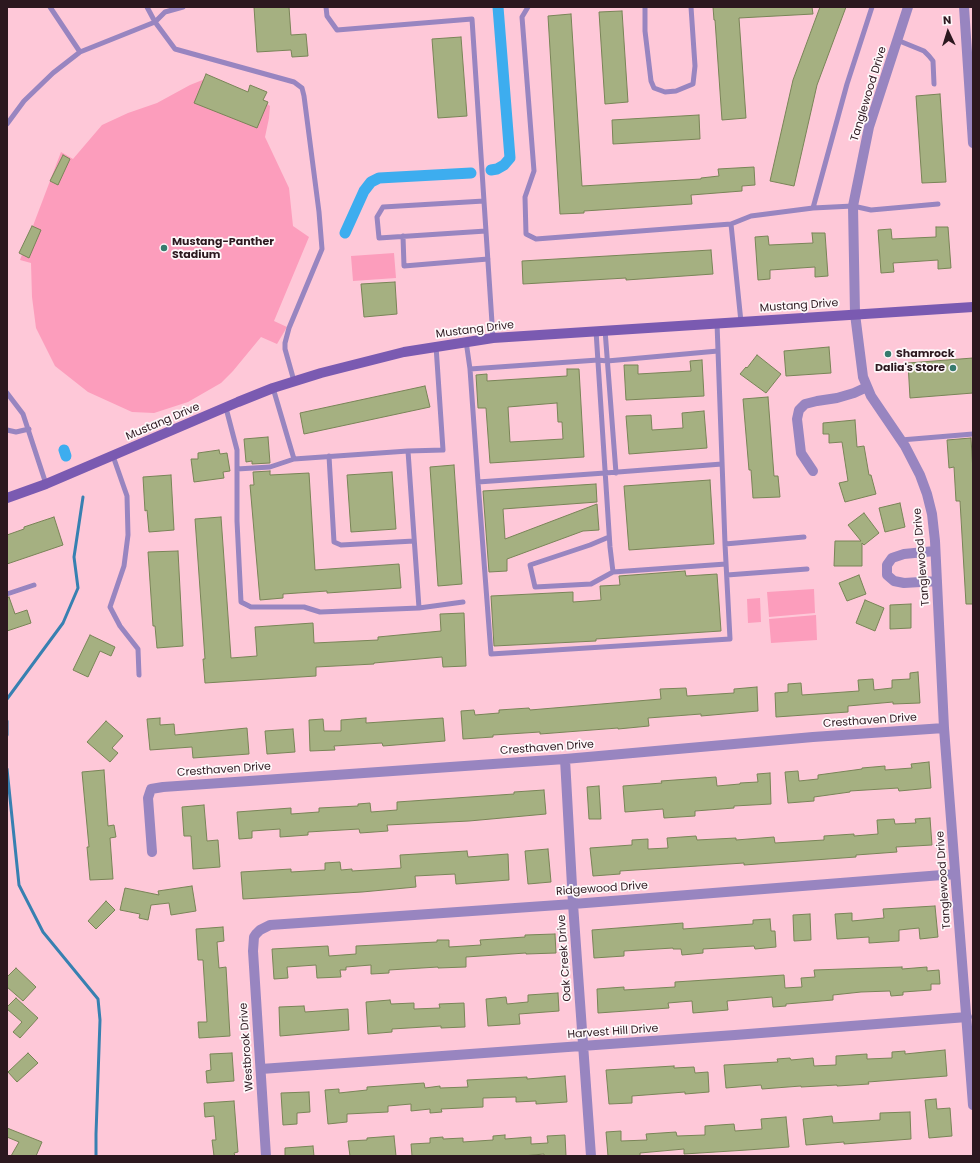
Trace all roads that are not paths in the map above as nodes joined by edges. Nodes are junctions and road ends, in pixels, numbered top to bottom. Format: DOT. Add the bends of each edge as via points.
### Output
graph roads {
  1 [pos="50,7"];
  2 [pos="147,7"];
  3 [pos="182,7"];
  4 [pos="326,7"];
  5 [pos="528,7"];
  6 [pos="645,7"];
  7 [pos="691,7"];
  8 [pos="872,7"];
  9 [pos="908,7"];
  10 [pos="964,7"];
  11 [pos="155,22"];
  12 [pos="897,40"];
  13 [pos="80,52"];
  14 [pos="934,84"];
  15 [pos="7,124"];
  16 [pos="973,143"];
  17 [pos="484,201"];
  18 [pos="938,204"];
  19 [pos="853,206"];
  20 [pos="813,208"];
  21 [pos="731,224"];
  22 [pos="486,231"];
  23 [pos="403,236"];
  24 [pos="488,259"];
  25 [pos="973,307"];
  26 [pos="855,314"];
  27 [pos="741,322"];
  28 [pos="717,323"];
  29 [pos="601,331"];
  30 [pos="493,338"];
  31 [pos="466,341"];
  32 [pos="436,346"];
  33 [pos="718,351"];
  34 [pos="598,360"];
  35 [pos="608,361"];
  36 [pos="470,369"];
  37 [pos="294,381"];
  38 [pos="867,387"];
  39 [pos="273,388"];
  40 [pos="7,392"];
  41 [pos="226,408"];
  42 [pos="29,429"];
  43 [pos="7,430"];
  44 [pos="973,434"];
  45 [pos="901,440"];
  46 [pos="408,451"];
  47 [pos="113,456"];
  48 [pos="329,456"];
  49 [pos="294,459"];
  50 [pos="722,464"];
  51 [pos="237,469"];
  52 [pos="813,471"];
  53 [pos="616,473"];
  54 [pos="605,474"];
  55 [pos="478,482"];
  56 [pos="46,484"];
  57 [pos="7,498"];
  58 [pos="609,537"];
  59 [pos="804,537"];
  60 [pos="414,541"];
  61 [pos="725,544"];
  62 [pos="935,551"];
  63 [pos="726,564"];
  64 [pos="807,569"];
  65 [pos="613,572"];
  66 [pos="727,576"];
  67 [pos="937,581"];
  68 [pos="34,584"];
  69 [pos="7,594"];
  70 [pos="463,602"];
  71 [pos="419,608"];
  72 [pos="139,675"];
  73 [pos="944,728"];
  74 [pos="565,759"];
  75 [pos="152,852"];
  76 [pos="955,874"];
  77 [pos="573,904"];
  78 [pos="254,937"];
  79 [pos="966,1017"];
  80 [pos="582,1046"];
  81 [pos="261,1069"];
  82 [pos="973,1105"];
  83 [pos="266,1156"];
  84 [pos="591,1156"];
  1 -- 13 [label="lane"];
  2 -- 11 [label="lane"];
  3 -- 11 [label="lane" via="164,12"];
  4 -- 17 [label="lane" via="327,16 337,30 472,19"];
  5 -- 21 [label="lane" via="522,17 534,171 525,197 526,234 536,239"];
  6 -- 7 [label="lane" via="651,81 654,88 665,92 676,91 693,84 695,66"];
  8 -- 20 [label="lane" via="847,84"];
  9 -- 12 [label="street, Tanglewood Drive"];
  10 -- 16 [label="street"];
  11 -- 13 [label="lane"];
  11 -- 37 [label="lane" via="175,49 294,82 302,88 320,212 322,249 285,343"];
  12 -- 14 [label="lane" via="924,51 929,56 933,61"];
  12 -- 19 [label="street, Tanglewood Drive" via="869,127"];
  13 -- 15 [label="lane" via="24,101"];
  17 -- 22 [label="lane"];
  17 -- 23 [label="lane" via="383,207 377,217 379,238"];
  18 -- 19 [label="lane" via="871,210"];
  19 -- 20 [label="lane"];
  19 -- 26 [label="street, Tanglewood Drive"];
  20 -- 21 [label="lane" via="751,216"];
  21 -- 27 [label="lane"];
  22 -- 23 [label="lane"];
  22 -- 24 [label="lane"];
  23 -- 24 [label="lane" via="404,266"];
  24 -- 30 [label="lane"];
  25 -- 26 [label="main road, Mustang Drive"];
  26 -- 27 [label="main road, Mustang Drive"];
  26 -- 38 [label="street, Tanglewood Drive" via="862,376"];
  27 -- 28 [label="main road, Mustang Drive"];
  28 -- 29 [label="main road, Mustang Drive"];
  28 -- 33 [label="lane"];
  29 -- 30 [label="main road, Mustang Drive"];
  29 -- 34 [label="lane"];
  29 -- 35 [label="lane"];
  30 -- 31 [label="main road, Mustang Drive"];
  31 -- 32 [label="main road, Mustang Drive"];
  31 -- 36 [label="lane"];
  32 -- 37 [label="main road, Mustang Drive" via="366,361"];
  32 -- 46 [label="lane" via="443,450"];
  33 -- 35 [label="lane"];
  33 -- 50 [label="lane"];
  34 -- 35 [label="lane"];
  34 -- 36 [label="lane"];
  34 -- 54 [label="lane"];
  35 -- 53 [label="lane"];
  36 -- 55 [label="lane"];
  37 -- 39 [label="main road, Mustang Drive"];
  38 -- 45 [label="street, Tanglewood Drive"];
  38 -- 52 [label="street" via="854,394 805,404 799,410 797,419 801,453"];
  39 -- 41 [label="main road, Mustang Drive"];
  39 -- 49 [label="lane"];
  40 -- 42 [label="lane" via="23,414"];
  41 -- 47 [label="main road, Mustang Drive"];
  41 -- 51 [label="lane" via="237,450"];
  42 -- 43 [label="lane" via="16,432"];
  42 -- 56 [label="lane"];
  44 -- 45 [label="lane"];
  45 -- 62 [label="street, Tanglewood Drive" via="927,494 932,514"];
  46 -- 48 [label="lane"];
  46 -- 60 [label="lane"];
  47 -- 56 [label="main road, Mustang Drive"];
  47 -- 72 [label="lane" via="128,496 128,535 124,566 110,607 120,626 138,649"];
  48 -- 49 [label="lane"];
  48 -- 60 [label="lane" via="334,542 341,544"];
  49 -- 51 [label="lane" via="270,466"];
  50 -- 53 [label="lane"];
  50 -- 61 [label="lane"];
  51 -- 71 [label="lane" via="236,521 241,602 251,607 304,607 320,612"];
  53 -- 54 [label="lane"];
  54 -- 55 [label="lane"];
  54 -- 58 [label="lane"];
  55 -- 66 [label="lane" via="491,654 730,639"];
  56 -- 57 [label="main road, Mustang Drive"];
  58 -- 65 [label="lane"];
  58 -- 65 [label="lane" via="590,546 530,565 535,586 591,584"];
  59 -- 61 [label="lane"];
  60 -- 71 [label="lane"];
  61 -- 63 [label="lane"];
  62 -- 67 [label="street, Tanglewood Drive"];
  62 -- 67 [label="street" via="904,554 892,558 887,565 887,574 894,581 904,583"];
  63 -- 65 [label="lane"];
  63 -- 66 [label="lane"];
  64 -- 66 [label="lane"];
  67 -- 73 [label="street, Tanglewood Drive"];
  68 -- 69 [label="lane"];
  70 -- 71 [label="lane"];
  73 -- 74 [label="street, Cresthaven Drive"];
  73 -- 76 [label="street, Tanglewood Drive"];
  74 -- 75 [label="street, Cresthaven Drive" via="151,789 148,798"];
  74 -- 77 [label="street, Oak Creek Drive"];
  76 -- 77 [label="street, Ridgewood Drive"];
  76 -- 79 [label="street, Tanglewood Drive"];
  77 -- 78 [label="street, Ridgewood Drive" via="270,925"];
  77 -- 80 [label="street, Oak Creek Drive"];
  78 -- 81 [label="street, Westbrook Drive"];
  79 -- 80 [label="street, Harvest Hill Drive"];
  79 -- 82 [label="street, Tanglewood Drive"];
  80 -- 81 [label="street, Harvest Hill Drive"];
  80 -- 84 [label="street, Oak Creek Drive"];
  81 -- 83 [label="street, Westbrook Drive"];
}
